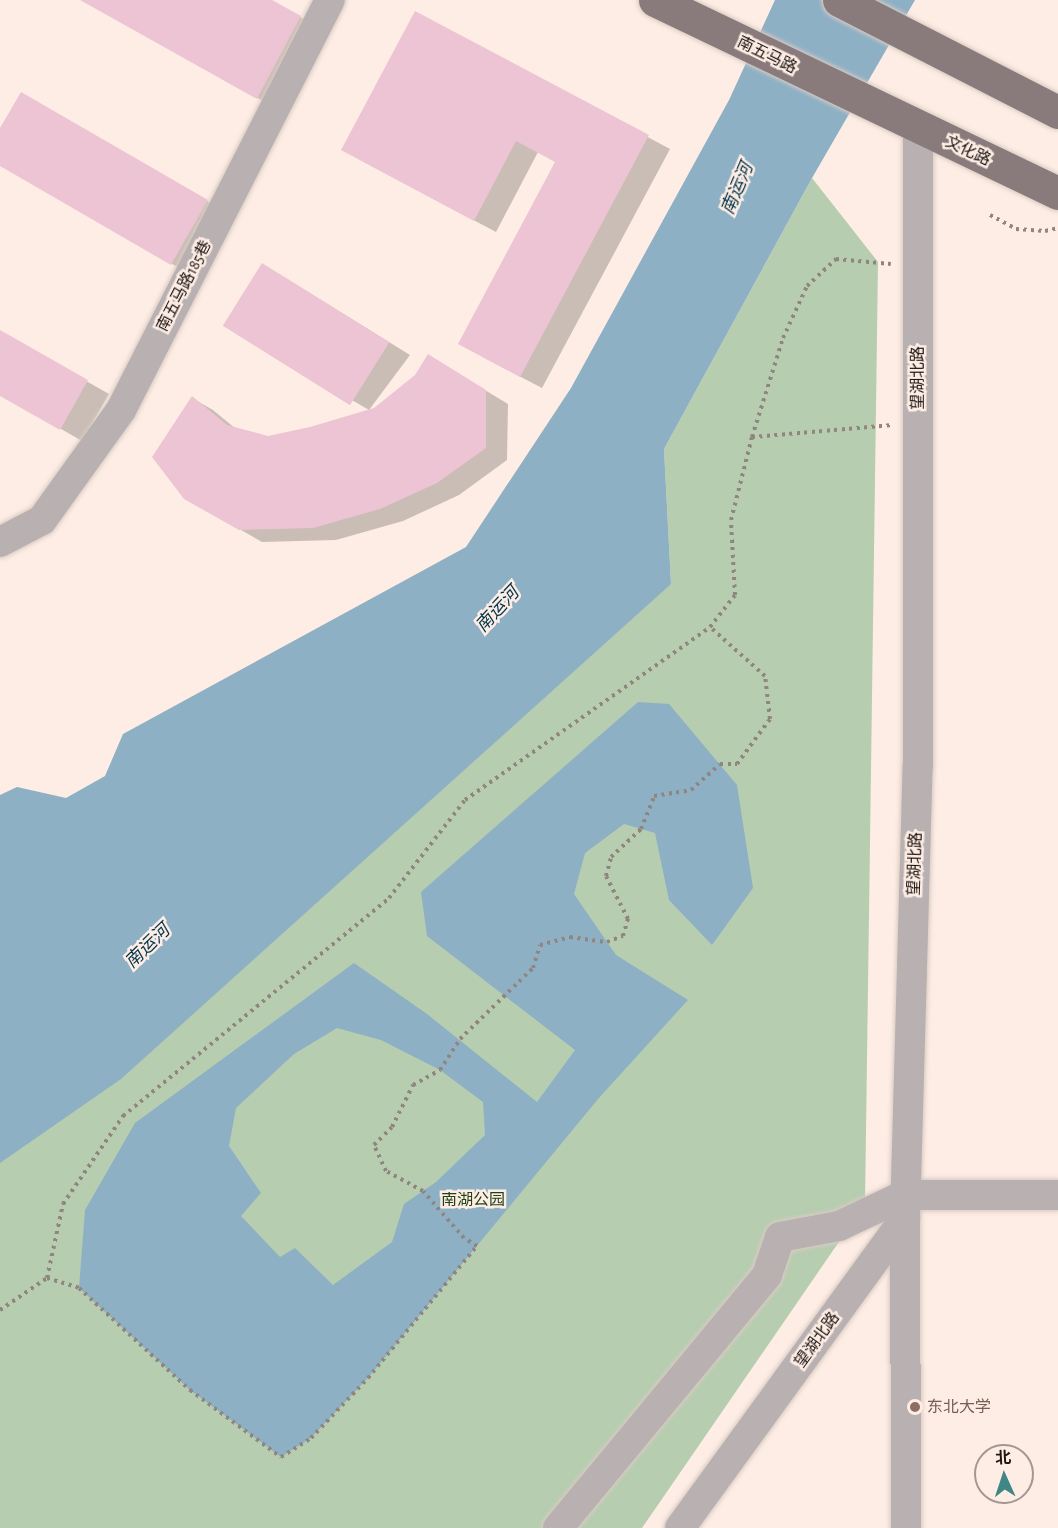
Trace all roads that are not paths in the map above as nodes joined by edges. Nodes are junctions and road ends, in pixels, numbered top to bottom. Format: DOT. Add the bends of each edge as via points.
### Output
graph roads {
  1 [pos="330,0"];
  2 [pos="656,0"];
  3 [pos="839,0"];
  4 [pos="878,109"];
  5 [pos="1058,112"];
  6 [pos="918,128"];
  7 [pos="1058,193"];
  8 [pos="0,542"];
  9 [pos="1058,1195"];
  10 [pos="905,1207"];
  11 [pos="558,1528"];
  12 [pos="680,1528"];
  13 [pos="906,1528"];
  1 -- 8 [label="street, 南五马路185巷" via="121,410 42,520"];
  2 -- 4 [label="main road, 南五马路"];
  3 -- 5 [label="main road"];
  4 -- 6 [label="main road, 文化路"];
  6 -- 7 [label="main road, 文化路"];
  6 -- 10 [label="street, 望湖北路" via="918,765"];
  9 -- 10 [label="street"];
  10 -- 11 [label="street" via="839,1226 780,1237 767,1275"];
  10 -- 12 [label="street, 望湖北路"];
  10 -- 13 [label="street"];
}
